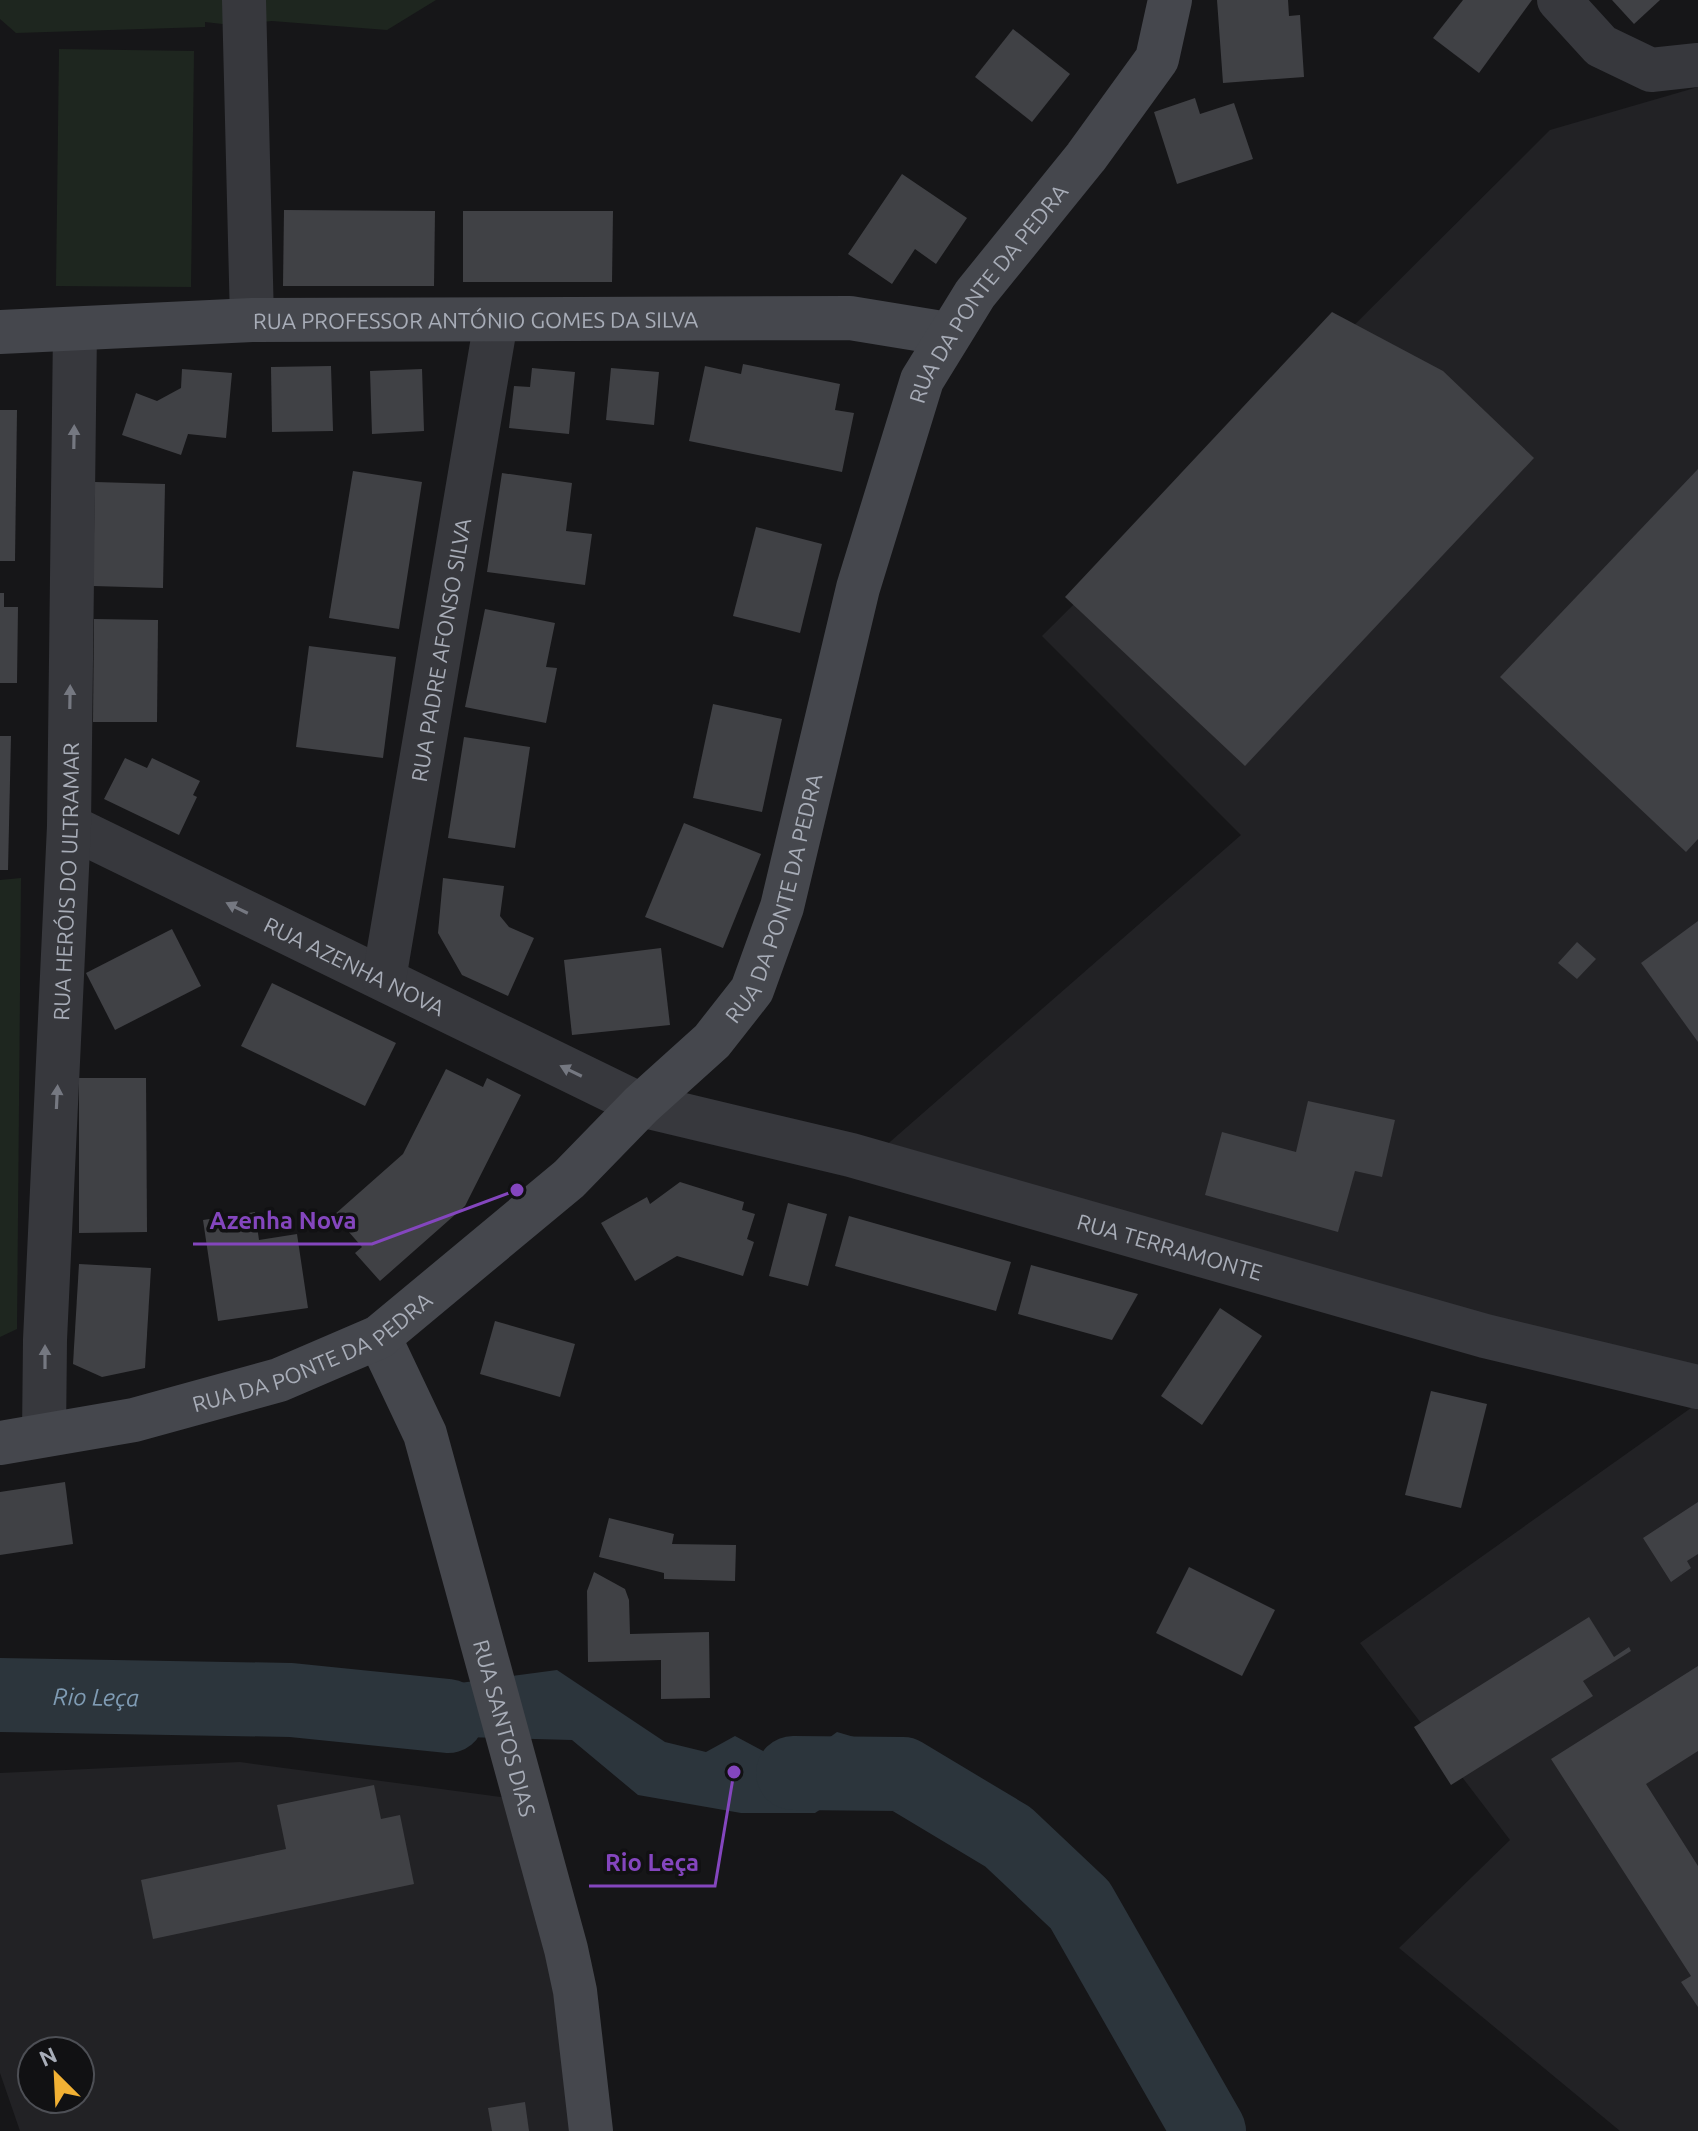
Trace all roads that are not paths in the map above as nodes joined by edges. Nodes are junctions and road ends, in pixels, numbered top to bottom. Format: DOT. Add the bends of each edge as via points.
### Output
graph roads {
  1 [pos="244,0"];
  2 [pos="1170,0"];
  3 [pos="1559,0"];
  4 [pos="1698,65"];
  5 [pos="252,320"];
  6 [pos="496,321"];
  7 [pos="75,329"];
  8 [pos="0,332"];
  9 [pos="948,334"];
  10 [pos="69,826"];
  11 [pos="384,979"];
  12 [pos="641,1105"];
  13 [pos="379,1337"];
  14 [pos="1698,1387"];
  15 [pos="44,1435"];
  16 [pos="0,1443"];
  17 [pos="591,2131"];
  1 -- 5 [label="street"];
  2 -- 9 [label="street, RUA DA PONTE DA PEDRA" via="1157,59"];
  3 -- 4 [label="street" via="1601,46 1651,70"];
  5 -- 6 [label="street, RUA PROFESSOR ANTÓNIO GOMES DA SILVA"];
  5 -- 7 [label="street, RUA PROFESSOR ANTÓNIO GOMES DA SILVA"];
  6 -- 9 [label="street, RUA PROFESSOR ANTÓNIO GOMES DA SILVA" via="850,318"];
  6 -- 11 [label="street, RUA PADRE AFONSO SILVA"];
  7 -- 8 [label="street, RUA PROFESSOR ANTÓNIO GOMES DA SILVA"];
  10 -- 7 [label="street, RUA HERÓIS DO ULTRAMAR, one-way"];
  9 -- 12 [label="street, RUA DA PONTE DA PEDRA" via="922,380 896,455 858,588 782,907 752,990 712,1041"];
  11 -- 10 [label="street, RUA AZENHA NOVA, one-way"];
  15 -- 10 [label="street, RUA HERÓIS DO ULTRAMAR, one-way"];
  12 -- 11 [label="street, RUA AZENHA NOVA, one-way"];
  12 -- 13 [label="street, RUA DA PONTE DA PEDRA" via="569,1179"];
  12 -- 14 [label="street, RUA TERRAMONTE" via="851,1155 1485,1336"];
  13 -- 15 [label="street, RUA DA PONTE DA PEDRA" via="279,1380 134,1420"];
  13 -- 17 [label="street, RUA SANTOS DIAS" via="425,1434 566,1949"];
  15 -- 16 [label="street, RUA DA PONTE DA PEDRA"];
}
